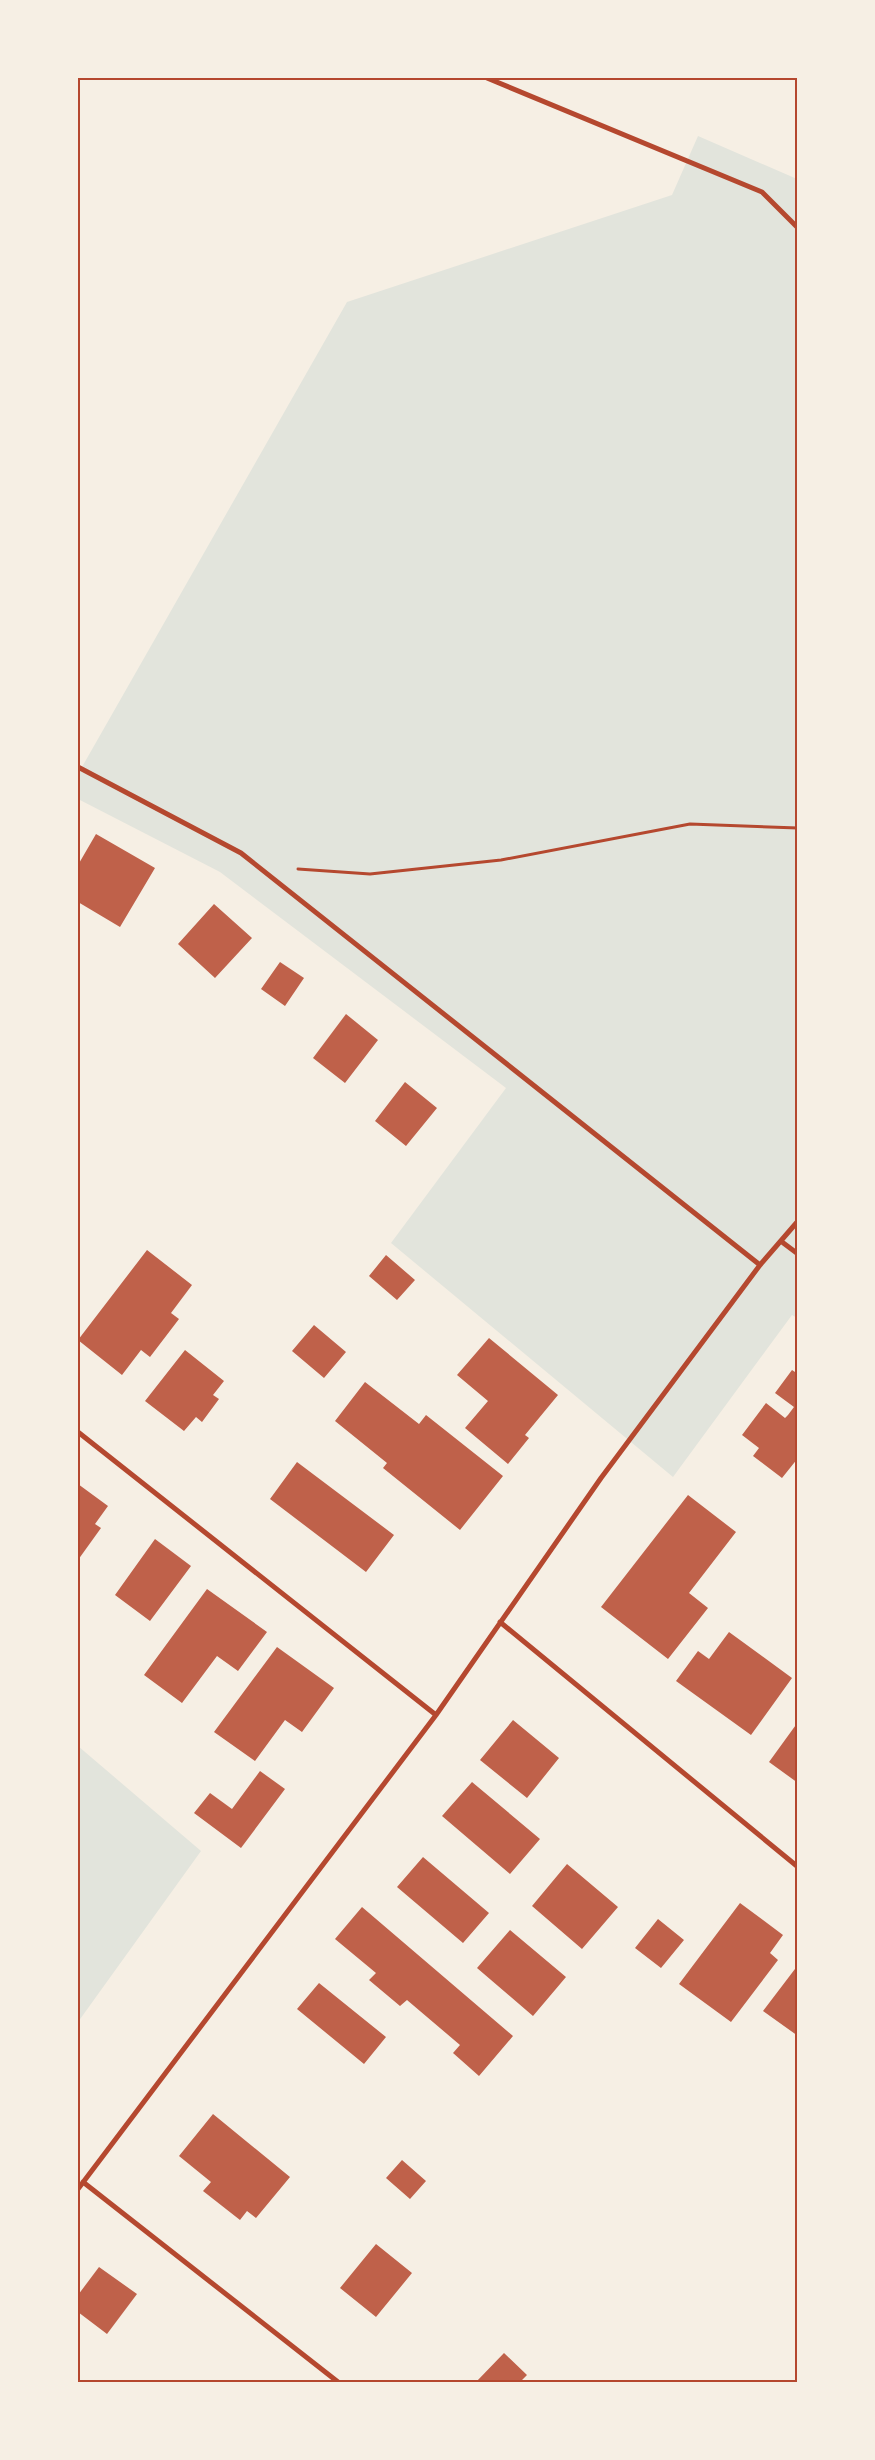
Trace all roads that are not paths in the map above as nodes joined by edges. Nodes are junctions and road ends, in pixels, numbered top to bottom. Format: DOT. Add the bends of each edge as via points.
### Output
graph roads {
  1 [pos="487,78"];
  2 [pos="798,228"];
  3 [pos="78,767"];
  4 [pos="798,1221"];
  5 [pos="782,1242"];
  6 [pos="798,1254"];
  7 [pos="760,1265"];
  8 [pos="78,1432"];
  9 [pos="500,1622"];
  10 [pos="436,1715"];
  11 [pos="798,1867"];
  12 [pos="83,2182"];
  13 [pos="78,2189"];
  14 [pos="338,2382"];
  1 -- 2 [label="street" via="762,192"];
  3 -- 7 [label="street" via="241,853"];
  4 -- 5 [label="street"];
  5 -- 6 [label="street"];
  5 -- 7 [label="street"];
  7 -- 9 [label="street" via="601,1478"];
  8 -- 10 [label="street"];
  9 -- 10 [label="street"];
  9 -- 11 [label="street"];
  10 -- 12 [label="street"];
  12 -- 13 [label="street"];
  12 -- 14 [label="street"];
}
